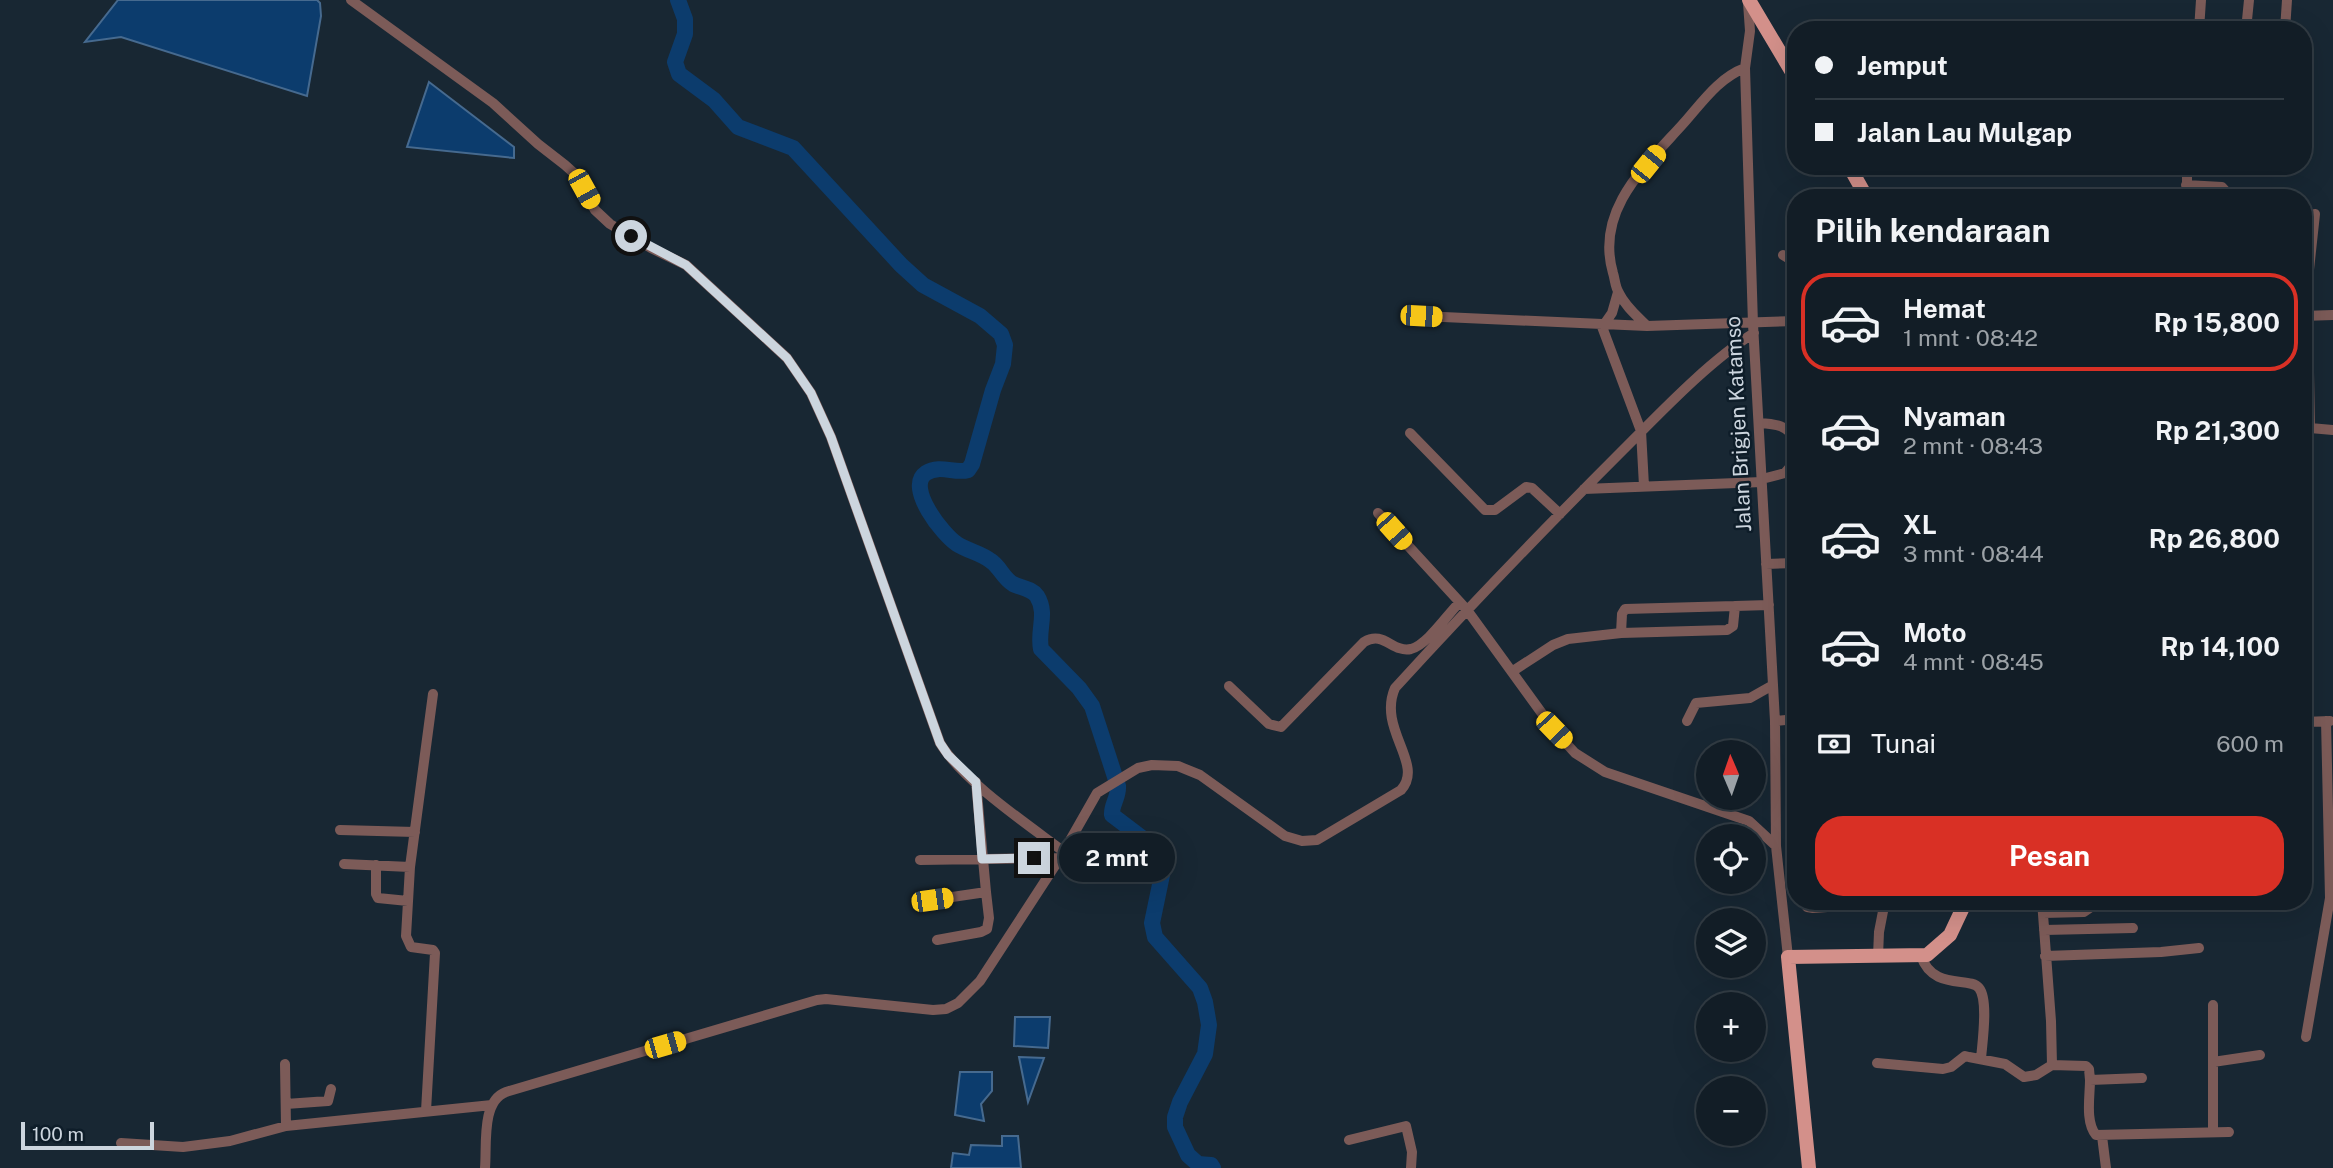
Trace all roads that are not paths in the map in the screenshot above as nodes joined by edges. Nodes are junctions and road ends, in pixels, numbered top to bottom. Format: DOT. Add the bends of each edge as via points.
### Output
graph roads {
  1 [pos="351,0"];
  2 [pos="1748,0"];
  3 [pos="2201,0"];
  4 [pos="2249,0"];
  5 [pos="2287,0"];
  6 [pos="2200,21"];
  7 [pos="2247,21"];
  8 [pos="2286,21"];
  9 [pos="1787,64"];
  10 [pos="1745,68"];
  11 [pos="2186,175"];
  12 [pos="2186,186"];
  13 [pos="2186,189"];
  14 [pos="2224,189"];
  15 [pos="2315,214"];
  16 [pos="2312,245"];
  17 [pos="1783,255"];
  18 [pos="1787,257"];
  19 [pos="1618,292"];
  20 [pos="2333,315"];
  21 [pos="1421,316"];
  22 [pos="2312,316"];
  23 [pos="1787,322"];
  24 [pos="1603,323"];
  25 [pos="1647,326"];
  26 [pos="1754,328"];
  27 [pos="1759,424"];
  28 [pos="2312,428"];
  29 [pos="1787,429"];
  30 [pos="2333,430"];
  31 [pos="1642,431"];
  32 [pos="1410,433"];
  33 [pos="1787,472"];
  34 [pos="1762,480"];
  35 [pos="1644,486"];
  36 [pos="1584,489"];
  37 [pos="1378,513"];
  38 [pos="1560,514"];
  39 [pos="1787,563"];
  40 [pos="1766,564"];
  41 [pos="1769,605"];
  42 [pos="1463,606"];
  43 [pos="1735,606"];
  44 [pos="1621,633"];
  45 [pos="1513,671"];
  46 [pos="1773,685"];
  47 [pos="1229,686"];
  48 [pos="433,694"];
  49 [pos="1787,720"];
  50 [pos="1687,721"];
  51 [pos="1775,721"];
  52 [pos="2330,721"];
  53 [pos="2312,722"];
  54 [pos="976,782"];
  55 [pos="1776,806"];
  56 [pos="1787,806"];
  57 [pos="340,830"];
  58 [pos="415,832"];
  59 [pos="1776,846"];
  60 [pos="1062,854"];
  61 [pos="982,859"];
  62 [pos="920,860"];
  63 [pos="344,864"];
  64 [pos="376,865"];
  65 [pos="411,867"];
  66 [pos="986,892"];
  67 [pos="932,900"];
  68 [pos="408,901"];
  69 [pos="1883,910"];
  70 [pos="1962,910"];
  71 [pos="2042,910"];
  72 [pos="2067,910"];
  73 [pos="2087,910"];
  74 [pos="2133,928"];
  75 [pos="2044,930"];
  76 [pos="937,940"];
  77 [pos="2199,948"];
  78 [pos="1878,956"];
  79 [pos="1921,956"];
  80 [pos="2045,956"];
  81 [pos="1788,957"];
  82 [pos="2213,1005"];
  83 [pos="2306,1037"];
  84 [pos="2260,1055"];
  85 [pos="1981,1059"];
  86 [pos="2213,1062"];
  87 [pos="1877,1063"];
  88 [pos="285,1064"];
  89 [pos="2052,1065"];
  90 [pos="2142,1078"];
  91 [pos="2090,1080"];
  92 [pos="331,1089"];
  93 [pos="286,1104"];
  94 [pos="492,1105"];
  95 [pos="426,1111"];
  96 [pos="286,1126"];
  97 [pos="2213,1132"];
  98 [pos="2229,1132"];
  99 [pos="2102,1136"];
  100 [pos="1349,1140"];
  101 [pos="121,1143"];
  102 [pos="485,1168"];
  103 [pos="1410,1168"];
  104 [pos="1809,1168"];
  105 [pos="2106,1168"];
  1 -- 54 [label="street" via="493,103 575,174 595,210 610,224 686,265 787,358 811,393 831,437 940,743"];
  2 -- 9 [label="main road"];
  2 -- 10 [label="street, Jalan Brigjen Katamso"];
  3 -- 6 [label="street"];
  4 -- 7 [label="street"];
  5 -- 8 [label="street"];
  10 -- 19 [label="street" via="1726,78 1619,201 1608,243"];
  10 -- 26 [label="street, Jalan Brigjen Katamso"];
  11 -- 12 [label="street"];
  12 -- 13 [label="street"];
  12 -- 14 [label="street"];
  15 -- 16 [label="street"];
  17 -- 18 [label="street"];
  19 -- 24 [label="street" via="1612,313"];
  19 -- 25 [label="street"];
  20 -- 22 [label="street"];
  21 -- 24 [label="street"];
  23 -- 26 [label="street"];
  24 -- 25 [label="street"];
  24 -- 31 [label="street"];
  25 -- 26 [label="street"];
  26 -- 27 [label="street, Jalan Brigjen Katamso"];
  26 -- 31 [label="street"];
  27 -- 29 [label="street"];
  27 -- 34 [label="street, Jalan Brigjen Katamso"];
  28 -- 30 [label="street"];
  31 -- 35 [label="street"];
  31 -- 36 [label="street"];
  32 -- 38 [label="street" via="1485,510 1494,510 1526,487"];
  33 -- 34 [label="street"];
  34 -- 35 [label="street"];
  34 -- 40 [label="street, Jalan Brigjen Katamso"];
  35 -- 36 [label="street"];
  36 -- 38 [label="street"];
  37 -- 42 [label="street"];
  38 -- 42 [label="street"];
  39 -- 40 [label="street"];
  40 -- 41 [label="street, Jalan Brigjen Katamso"];
  41 -- 43 [label="street"];
  41 -- 46 [label="street, Jalan Brigjen Katamso"];
  42 -- 45 [label="street"];
  42 -- 47 [label="street" via="1411,649 1373,637 1364,642 1281,726 1269,724"];
  42 -- 60 [label="street" via="1390,699 1390,719 1409,772 1401,790 1317,840 1302,841 1285,836 1188,769 1166,764 1138,768 1097,793"];
  43 -- 44 [label="street" via="1733,626 1727,629"];
  43 -- 44 [label="street" via="1625,609"];
  44 -- 45 [label="street" via="1568,639"];
  45 -- 59 [label="street" via="1554,730 1588,763 1749,821"];
  46 -- 50 [label="street" via="1750,698 1696,704"];
  46 -- 51 [label="street, Jalan Brigjen Katamso"];
  48 -- 58 [label="street"];
  49 -- 51 [label="street"];
  51 -- 55 [label="street, Jalan Brigjen Katamso"];
  52 -- 53 [label="street"];
  52 -- 83 [label="street" via="2330,898"];
  54 -- 60 [label="street"];
  54 -- 61 [label="street"];
  55 -- 56 [label="street"];
  55 -- 59 [label="street, Jalan Brigjen Katamso"];
  57 -- 58 [label="street"];
  58 -- 65 [label="street"];
  59 -- 81 [label="street, Jalan Brigjen Katamso"];
  60 -- 61 [label="street"];
  60 -- 94 [label="street" via="980,981 951,1007 933,1010 817,1000 506,1092"];
  61 -- 62 [label="street"];
  61 -- 66 [label="street"];
  63 -- 64 [label="street"];
  64 -- 65 [label="street"];
  64 -- 68 [label="street" via="378,898"];
  65 -- 68 [label="street"];
  66 -- 67 [label="street"];
  66 -- 76 [label="street" via="986,929"];
  68 -- 95 [label="street" via="409,944 435,953"];
  69 -- 78 [label="street"];
  70 -- 79 [label="main road" via="1950,934"];
  71 -- 75 [label="street"];
  72 -- 73 [label="street"];
  74 -- 75 [label="street"];
  75 -- 80 [label="street"];
  77 -- 80 [label="street"];
  78 -- 79 [label="main road"];
  78 -- 81 [label="main road"];
  79 -- 85 [label="street" via="1927,970 1979,988 1984,1005"];
  80 -- 89 [label="street"];
  81 -- 104 [label="main road"];
  82 -- 86 [label="street"];
  84 -- 86 [label="street"];
  85 -- 87 [label="street" via="1965,1056 1943,1069"];
  85 -- 89 [label="street" via="2005,1064 2024,1077"];
  86 -- 97 [label="street"];
  88 -- 93 [label="street"];
  89 -- 91 [label="street" via="2086,1066"];
  90 -- 91 [label="street"];
  91 -- 99 [label="street" via="2091,1129"];
  92 -- 93 [label="street" via="328,1101"];
  93 -- 96 [label="street"];
  94 -- 95 [label="street"];
  94 -- 102 [label="street"];
  95 -- 96 [label="street"];
  96 -- 101 [label="street" via="230,1141 183,1147"];
  97 -- 98 [label="street"];
  97 -- 99 [label="street"];
  99 -- 105 [label="street"];
  100 -- 103 [label="street" via="1406,1126 1412,1152"];
}
